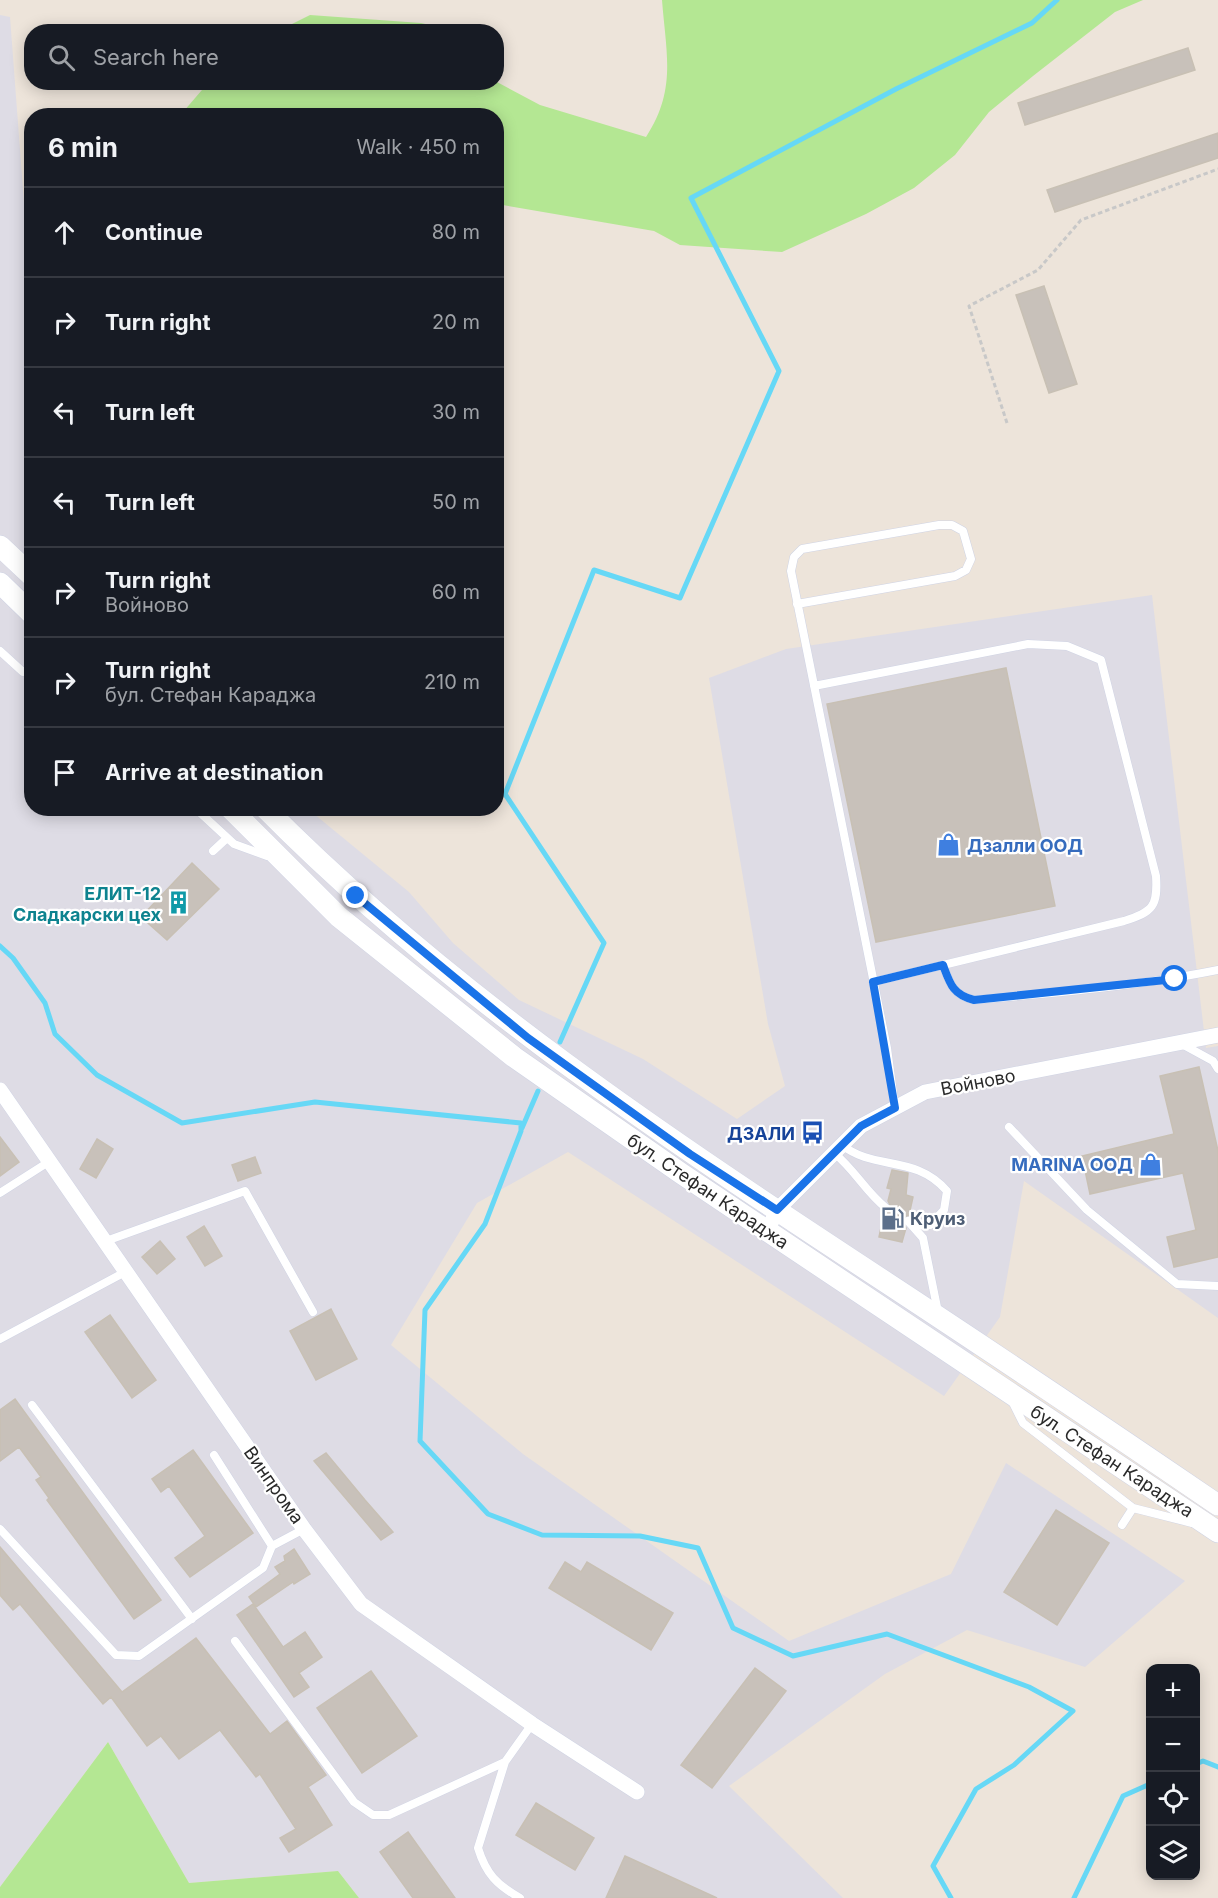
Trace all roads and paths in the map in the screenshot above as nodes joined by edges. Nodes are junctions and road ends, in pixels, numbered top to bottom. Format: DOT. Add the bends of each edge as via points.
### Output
graph roads {
  1 [pos="1218,169"];
  2 [pos="1007,423"];
  3 [pos="0,539"];
  4 [pos="0,546"];
  5 [pos="24,569"];
  6 [pos="24,569"];
  7 [pos="0,583"];
  8 [pos="797,604"];
  9 [pos="24,606"];
  10 [pos="0,651"];
  11 [pos="24,671"];
  12 [pos="814,686"];
  13 [pos="203,816"];
  14 [pos="238,816"];
  15 [pos="273,816"];
  16 [pos="226,838"];
  17 [pos="213,851"];
  18 [pos="286,865"];
  19 [pos="943,965"];
  20 [pos="1218,970"];
  21 [pos="873,982"];
  22 [pos="1218,1035"];
  23 [pos="1179,1042"];
  24 [pos="1218,1069"];
  25 [pos="0,1090"];
  26 [pos="895,1108"];
  27 [pos="1009,1127"];
  28 [pos="838,1149"];
  29 [pos="50,1161"];
  30 [pos="0,1193"];
  31 [pos="886,1208"];
  32 [pos="777,1210"];
  33 [pos="767,1232"];
  34 [pos="106,1241"];
  35 [pos="127,1271"];
  36 [pos="1218,1286"];
  37 [pos="313,1312"];
  38 [pos="939,1317"];
  39 [pos="0,1339"];
  40 [pos="1007,1392"];
  41 [pos="32,1404"];
  42 [pos="214,1455"];
  43 [pos="1218,1505"];
  44 [pos="1133,1508"];
  45 [pos="1122,1525"];
  46 [pos="304,1528"];
  47 [pos="0,1529"];
  48 [pos="1216,1530"];
  49 [pos="272,1546"];
  50 [pos="192,1619"];
  51 [pos="235,1641"];
  52 [pos="532,1724"];
  53 [pos="505,1762"];
  54 [pos="637,1792"];
  55 [pos="520,1898"];
  1 -- 2 [label="path" via="1081,220 1038,270 969,306"];
  3 -- 5 [label="lane"];
  4 -- 6 [label="main road"];
  7 -- 9 [label="main road"];
  8 -- 8 [label="lane" via="791,571 794,557 802,549 939,525 952,525 963,531 971,559 966,570 955,576"];
  8 -- 12 [label="lane"];
  10 -- 11 [label="lane"];
  12 -- 19 [label="lane" via="1028,644 1067,646 1101,660 1156,876 1157,897 1146,914 1124,921"];
  12 -- 21 [label="lane"];
  13 -- 16 [label="lane"];
  14 -- 18 [label="main road, бул. Стефан Караджа"];
  15 -- 32 [label="main road, бул. Стефан Караджа" via="356,896 528,1038 690,1154"];
  16 -- 17 [label="lane"];
  16 -- 18 [label="lane"];
  18 -- 33 [label="main road, бул. Стефан Караджа" via="339,916 514,1057"];
  19 -- 20 [label="lane" via="953,990 974,1000 1175,979"];
  19 -- 21 [label="lane"];
  21 -- 26 [label="lane"];
  22 -- 23 [label="street, Войново"];
  23 -- 24 [label="lane" via="1213,1061"];
  23 -- 26 [label="street, Войново" via="926,1092"];
  25 -- 29 [label="street, Винпрома"];
  26 -- 28 [label="street, Войново" via="861,1126"];
  27 -- 36 [label="lane" via="1087,1210 1177,1284"];
  28 -- 31 [label="lane" via="871,1196"];
  28 -- 32 [label="street, Войново"];
  28 -- 38 [label="lane" via="911,1166 935,1177 947,1191 944,1210 930,1225 911,1223 924,1238"];
  29 -- 30 [label="lane"];
  29 -- 34 [label="street, Винпрома"];
  32 -- 33 [label="street"];
  32 -- 38 [label="main road, бул. Стефан Караджа"];
  33 -- 40 [label="main road, бул. Стефан Караджа"];
  34 -- 35 [label="street, Винпрома"];
  34 -- 37 [label="lane" via="244,1191"];
  35 -- 39 [label="lane"];
  35 -- 46 [label="street, Винпрома"];
  38 -- 43 [label="main road, бул. Стефан Караджа"];
  40 -- 44 [label="lane" via="1023,1423"];
  40 -- 48 [label="main road, бул. Стефан Караджа"];
  41 -- 50 [label="lane"];
  42 -- 49 [label="lane"];
  44 -- 45 [label="lane"];
  44 -- 48 [label="lane"];
  46 -- 49 [label="lane"];
  46 -- 52 [label="street, Винпрома" via="361,1604"];
  47 -- 50 [label="lane" via="116,1655 140,1656"];
  49 -- 50 [label="lane" via="263,1568"];
  51 -- 53 [label="lane" via="354,1802 373,1815 389,1815"];
  52 -- 53 [label="lane"];
  52 -- 54 [label="street, Винпрома"];
  53 -- 55 [label="lane" via="478,1848 490,1877"];
}
